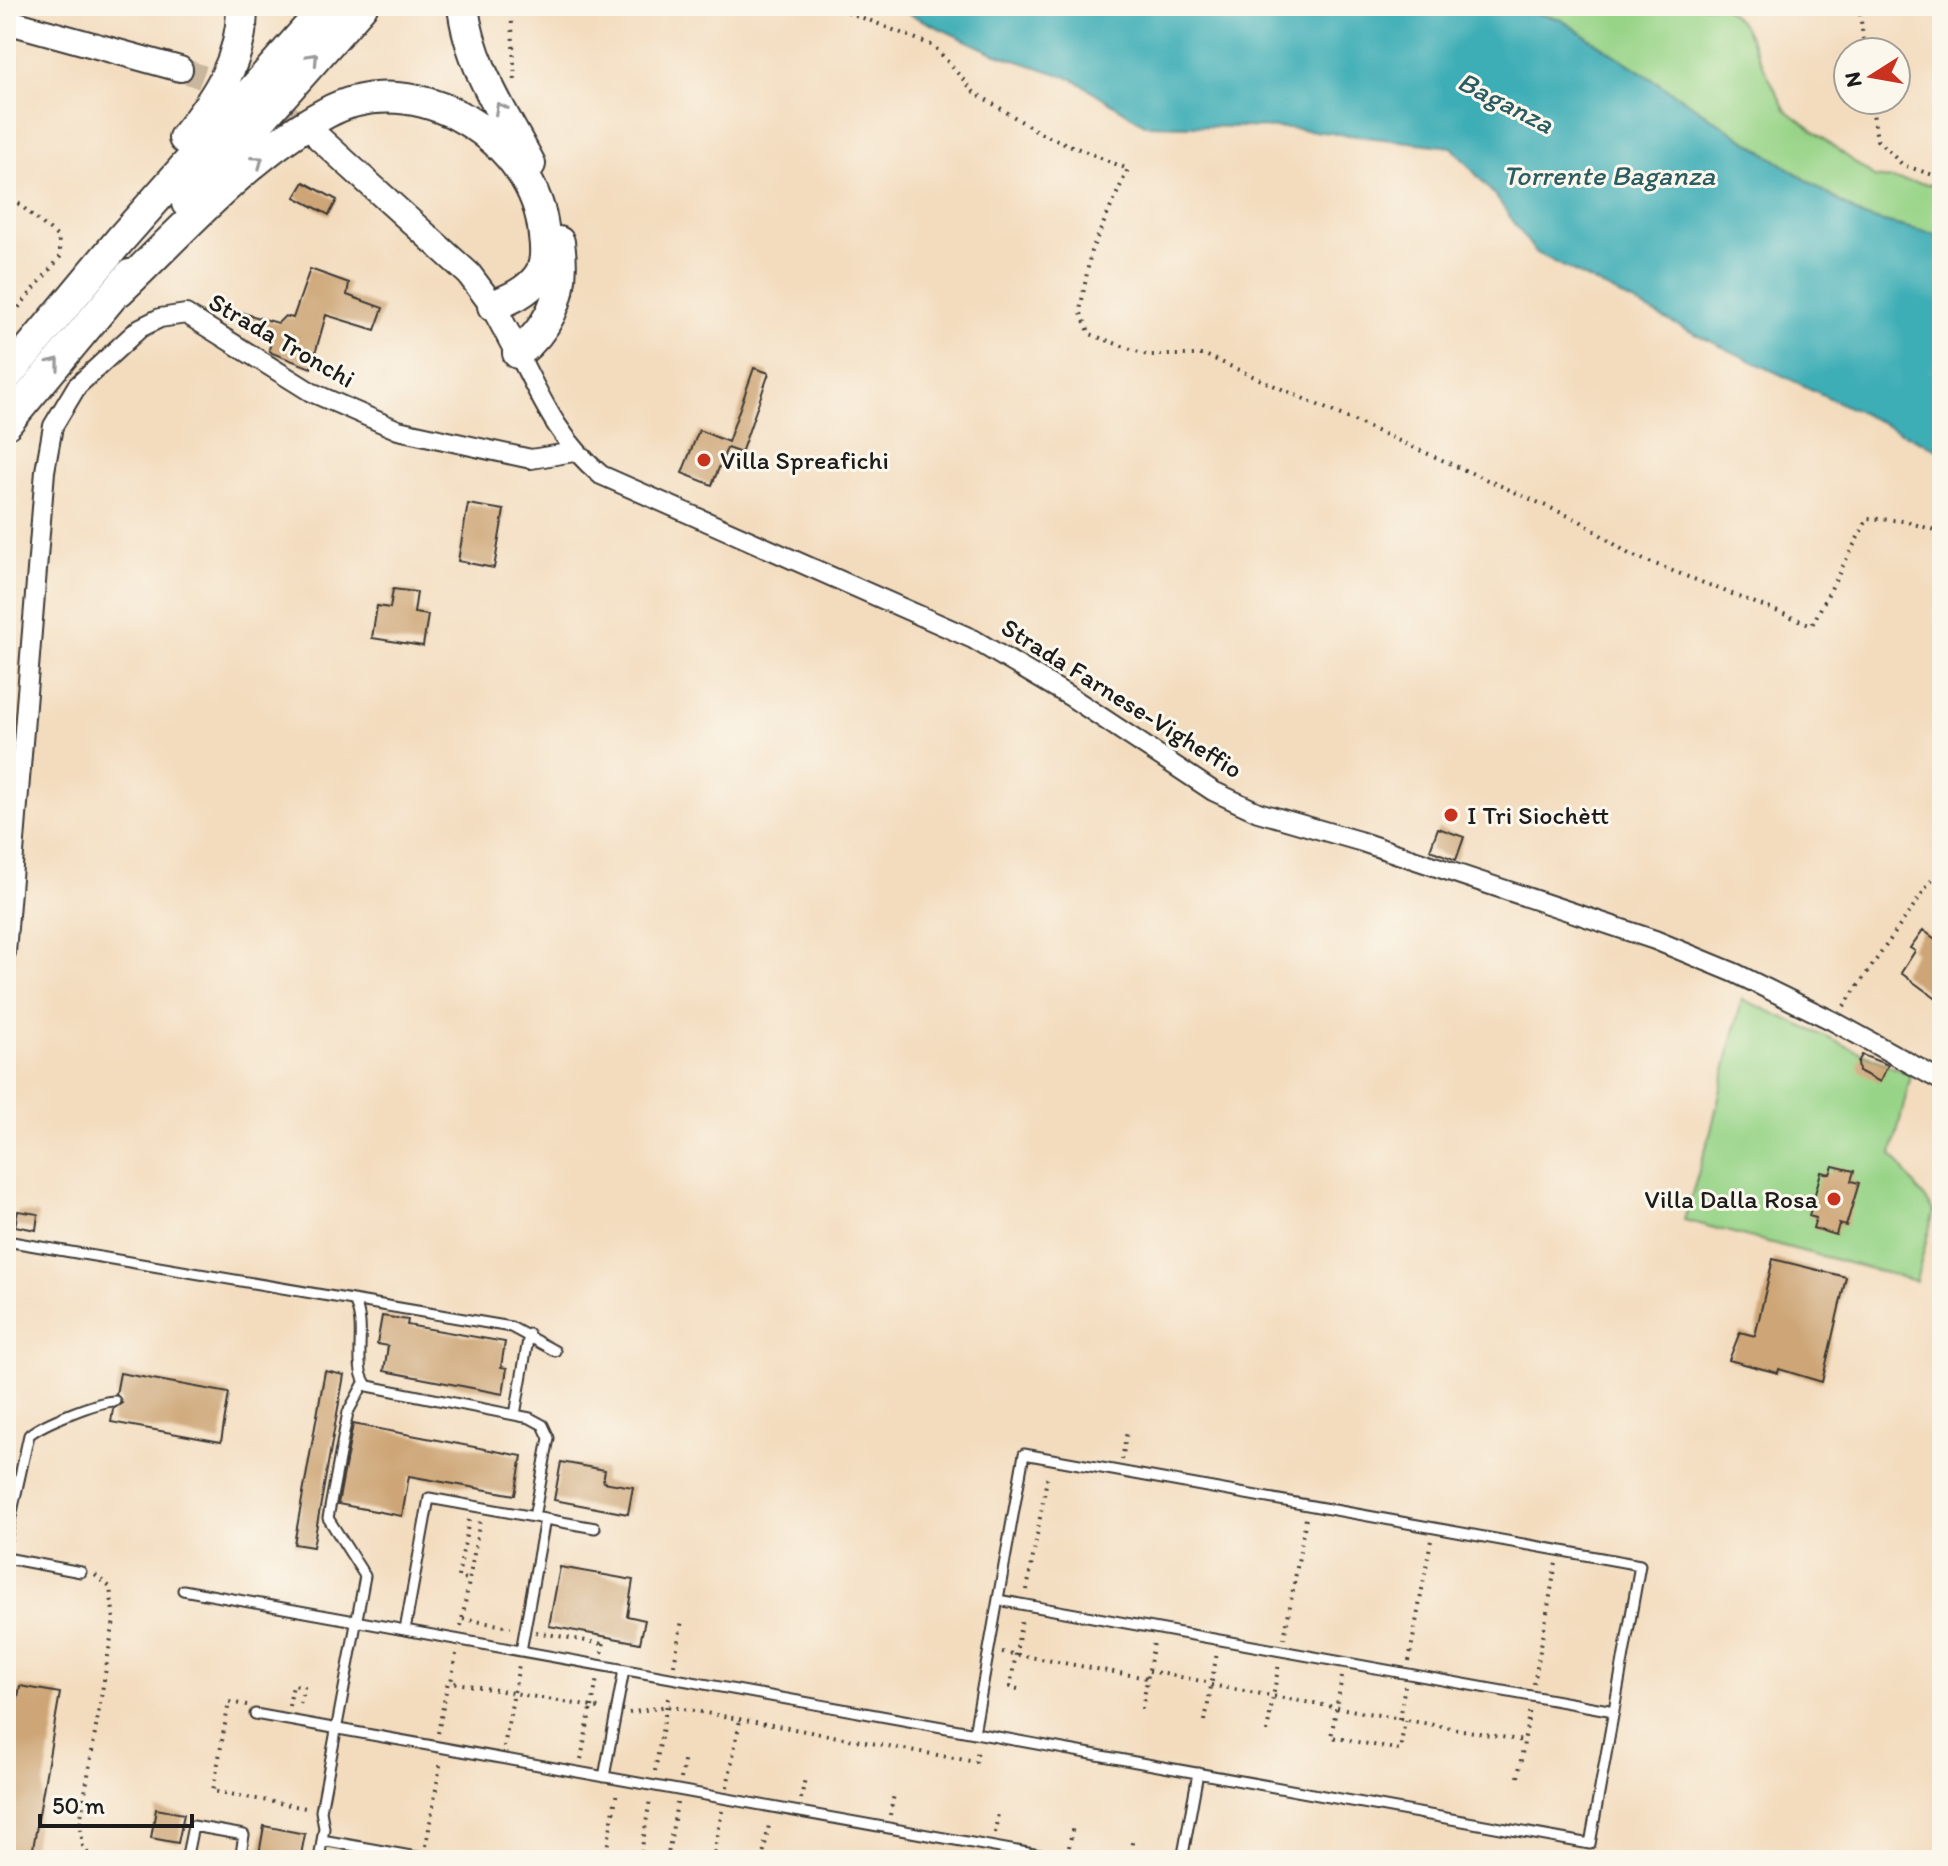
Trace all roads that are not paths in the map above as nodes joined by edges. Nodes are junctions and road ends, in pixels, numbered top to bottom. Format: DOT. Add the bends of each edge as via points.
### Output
graph roads {
  1 [pos="242,6"];
  2 [pos="327,6"];
  3 [pos="362,6"];
  4 [pos="463,6"];
  5 [pos="6,21"];
  6 [pos="180,69"];
  7 [pos="319,138"];
  8 [pos="119,241"];
  9 [pos="119,291"];
  10 [pos="493,306"];
  11 [pos="518,353"];
  12 [pos="6,377"];
  13 [pos="6,424"];
  14 [pos="574,452"];
  15 [pos="6,952"];
  16 [pos="1942,1081"];
  17 [pos="6,1241"];
  18 [pos="355,1303"];
  19 [pos="529,1334"];
  20 [pos="555,1351"];
  21 [pos="364,1383"];
  22 [pos="115,1401"];
  23 [pos="515,1415"];
  24 [pos="534,1517"];
  25 [pos="545,1519"];
  26 [pos="595,1528"];
  27 [pos="6,1539"];
  28 [pos="6,1558"];
  29 [pos="81,1572"];
  30 [pos="183,1590"];
  31 [pos="998,1600"];
  32 [pos="356,1621"];
  33 [pos="405,1630"];
  34 [pos="521,1651"];
  35 [pos="624,1670"];
  36 [pos="1614,1711"];
  37 [pos="255,1714"];
  38 [pos="336,1729"];
  39 [pos="974,1733"];
  40 [pos="1198,1773"];
  41 [pos="604,1777"];
  42 [pos="322,1840"];
  43 [pos="1068,1857"];
  44 [pos="428,1859"];
  45 [pos="186,1860"];
  46 [pos="240,1860"];
  47 [pos="319,1860"];
  48 [pos="1182,1860"];
  1 -- 8 [label="highway" via="241,38 229,73 158,170"];
  2 -- 8 [label="highway"];
  9 -- 3 [label="highway, one-way" via="232,150"];
  11 -- 4 [label="highway, one-way" via="540,336 559,294 561,255 554,213 486,81"];
  5 -- 6 [label="street"];
  7 -- 10 [label="street, Strada Farnese-Vigheffio" via="469,274"];
  8 -- 12 [label="highway"];
  9 -- 10 [label="highway, one-way" via="245,170 327,112 400,97 478,126 518,164 543,219 546,258 539,276 518,296"];
  13 -- 9 [label="highway, one-way"];
  10 -- 11 [label="street, Strada Farnese-Vigheffio"];
  11 -- 14 [label="street, Strada Farnese-Vigheffio"];
  14 -- 15 [label="street, Strada Tronchi" via="531,459 398,430 311,392 186,314 140,328 77,386 53,426"];
  14 -- 16 [label="street, Strada Farnese-Vigheffio" via="601,475 973,639 1213,791 1258,812 1655,940 1833,1021"];
  17 -- 18 [label="lane"];
  18 -- 19 [label="lane"];
  18 -- 21 [label="lane" via="362,1323"];
  19 -- 20 [label="lane"];
  19 -- 23 [label="lane"];
  21 -- 23 [label="lane" via="376,1390"];
  21 -- 32 [label="lane" via="348,1412 328,1518 365,1576"];
  22 -- 27 [label="lane" via="101,1402 29,1435"];
  23 -- 24 [label="lane" via="534,1419 548,1434"];
  24 -- 25 [label="lane"];
  24 -- 33 [label="lane" via="429,1498"];
  25 -- 26 [label="lane"];
  25 -- 34 [label="lane"];
  28 -- 29 [label="lane"];
  30 -- 32 [label="lane"];
  31 -- 36 [label="lane"];
  31 -- 36 [label="lane" via="1024,1454 1640,1565"];
  31 -- 39 [label="lane"];
  32 -- 33 [label="lane"];
  32 -- 38 [label="lane"];
  33 -- 34 [label="lane"];
  34 -- 35 [label="lane"];
  35 -- 39 [label="lane"];
  35 -- 41 [label="lane"];
  36 -- 40 [label="lane" via="1590,1844"];
  37 -- 38 [label="lane"];
  38 -- 41 [label="lane"];
  38 -- 42 [label="lane" via="321,1811"];
  39 -- 40 [label="lane"];
  40 -- 48 [label="lane"];
  41 -- 43 [label="lane"];
  42 -- 44 [label="lane"];
  42 -- 47 [label="lane"];
  45 -- 46 [label="lane" via="193,1826 244,1835"];
}
